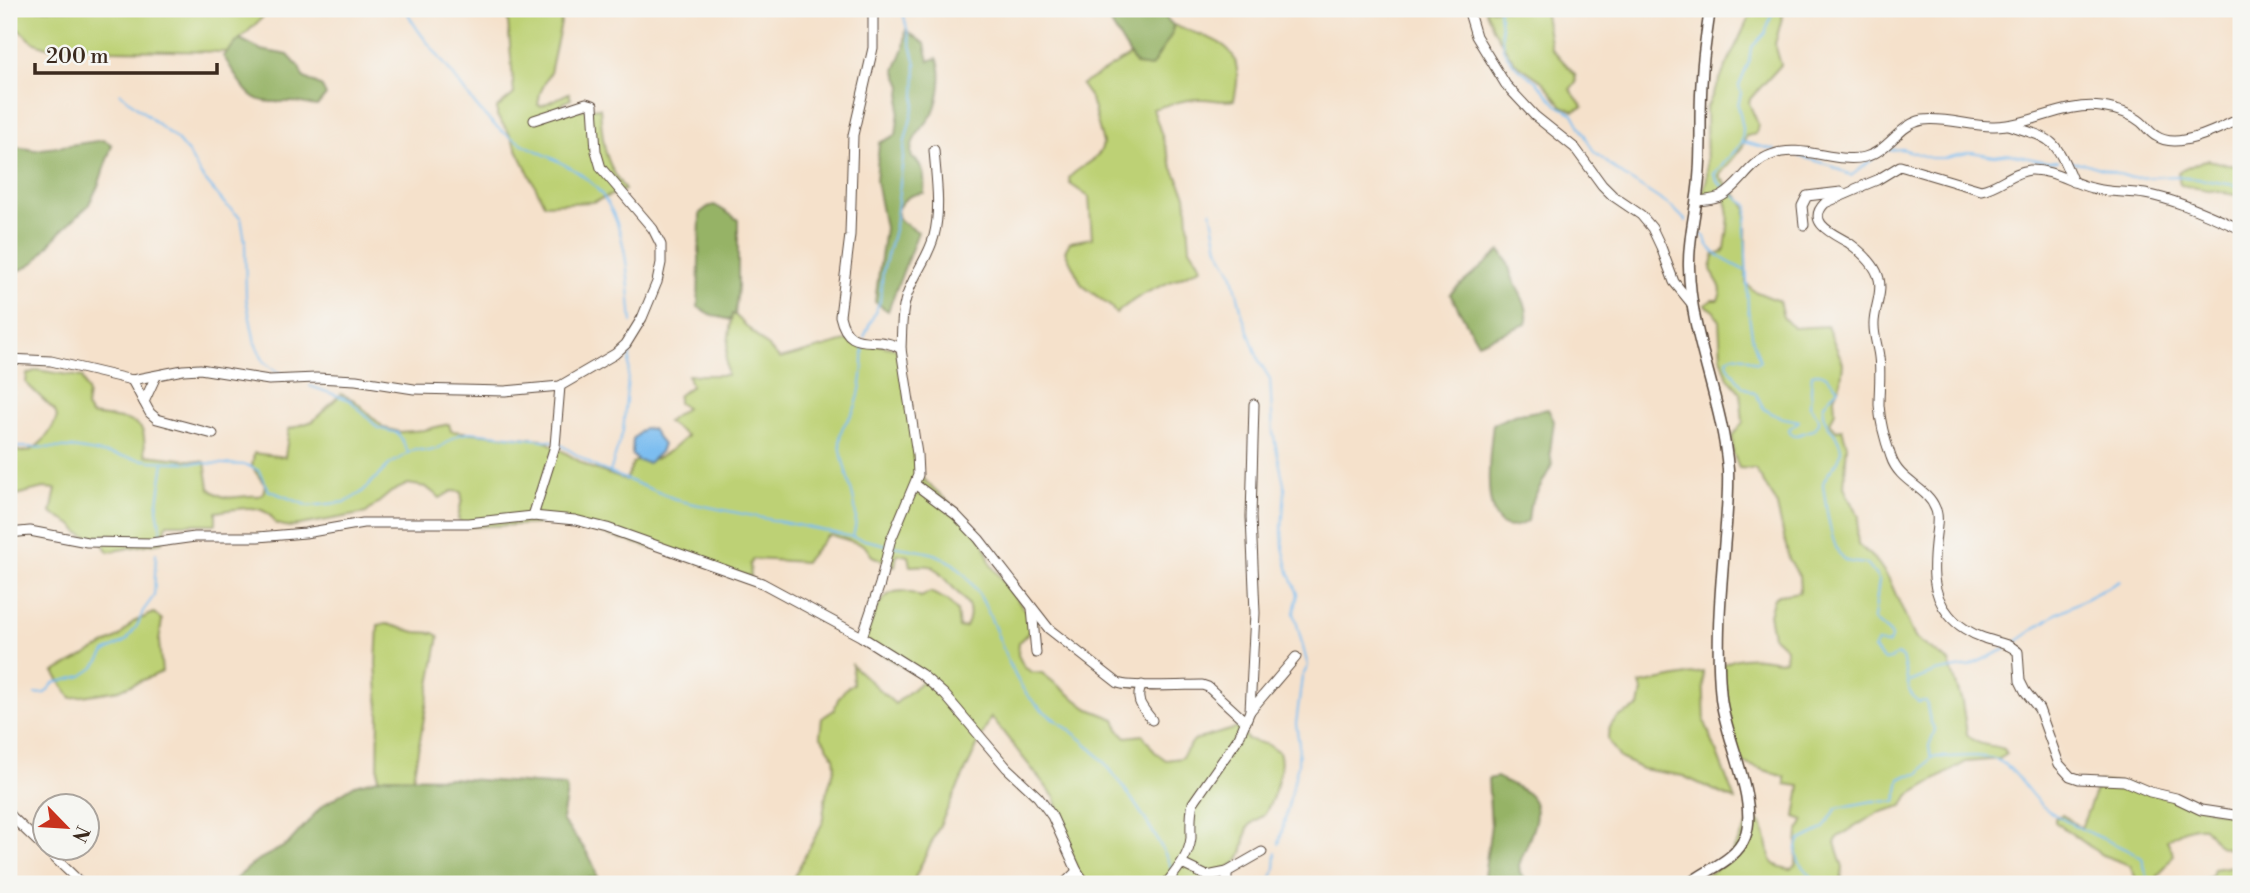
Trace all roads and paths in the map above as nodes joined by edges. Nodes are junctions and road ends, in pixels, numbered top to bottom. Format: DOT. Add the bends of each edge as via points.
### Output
graph roads {
  1 [pos="873,9"];
  2 [pos="1468,9"];
  3 [pos="1710,9"];
  4 [pos="2241,118"];
  5 [pos="534,120"];
  6 [pos="2007,124"];
  7 [pos="934,150"];
  8 [pos="2073,182"];
  9 [pos="1860,188"];
  10 [pos="1697,201"];
  11 [pos="1804,225"];
  12 [pos="2241,229"];
  13 [pos="1692,304"];
  14 [pos="901,349"];
  15 [pos="9,359"];
  16 [pos="156,376"];
  17 [pos="132,380"];
  18 [pos="560,386"];
  19 [pos="144,402"];
  20 [pos="1254,404"];
  21 [pos="214,434"];
  22 [pos="915,485"];
  23 [pos="533,516"];
  24 [pos="9,533"];
  25 [pos="1032,608"];
  26 [pos="862,637"];
  27 [pos="1036,653"];
  28 [pos="1296,657"];
  29 [pos="1142,684"];
  30 [pos="1250,711"];
  31 [pos="1152,720"];
  32 [pos="1246,722"];
  33 [pos="9,814"];
  34 [pos="2241,816"];
  35 [pos="1262,852"];
  36 [pos="1077,871"];
  37 [pos="1227,872"];
  38 [pos="1175,874"];
  39 [pos="82,884"];
  40 [pos="1065,884"];
  41 [pos="1086,884"];
  42 [pos="1227,884"];
  43 [pos="1689,884"];
  1 -- 14 [label="street" via="873,48 853,135 850,234 841,316 852,338 886,341"];
  2 -- 13 [label="street" via="1476,36 1506,85 1575,148 1613,196 1641,215 1652,228 1674,282"];
  3 -- 10 [label="main road"];
  4 -- 6 [label="street" via="2203,136 2174,141 2153,135 2130,115 2099,107"];
  5 -- 18 [label="street" via="586,103 593,105 601,168 653,229 661,245 657,282 630,338 615,354"];
  6 -- 8 [label="street" via="2035,132 2056,146"];
  6 -- 10 [label="street" via="1922,120 1864,157 1788,151 1772,154 1757,162 1732,188 1714,199"];
  7 -- 14 [label="street" via="935,233 907,292"];
  8 -- 9 [label="street" via="2034,170 1981,190 1900,166"];
  8 -- 12 [label="street" via="2165,199"];
  9 -- 11 [label="street" via="1807,196 1802,206"];
  9 -- 34 [label="street" via="1825,203 1818,218 1823,228 1860,253 1879,278 1874,324 1880,357 1881,419 1899,472 1936,508 1933,573 1941,604 1964,628 2018,652 2020,681 2039,709 2059,764 2070,776 2124,781 2201,810"];
  10 -- 13 [label="main road" via="1690,239"];
  13 -- 43 [label="main road" via="1714,390 1727,468 1721,698 1748,820 1737,850"];
  14 -- 22 [label="street" via="919,466"];
  15 -- 17 [label="street" via="51,360"];
  16 -- 17 [label="street"];
  16 -- 18 [label="street" via="200,369 269,380 356,380 414,390"];
  16 -- 19 [label="street"];
  17 -- 19 [label="street"];
  18 -- 23 [label="street" via="556,442"];
  19 -- 21 [label="street" via="158,419"];
  20 -- 30 [label="street" via="1251,517 1255,613"];
  22 -- 25 [label="street" via="956,515 979,539"];
  22 -- 26 [label="street" via="890,546"];
  23 -- 24 [label="street" via="468,523 363,523 305,533 151,543 96,543 30,531"];
  23 -- 26 [label="street" via="607,528 735,572"];
  25 -- 27 [label="street"];
  25 -- 29 [label="street" via="1049,629 1118,683 1129,687"];
  26 -- 36 [label="street" via="945,695 1038,797 1052,816"];
  28 -- 30 [label="street"];
  29 -- 31 [label="street" via="1137,698"];
  29 -- 32 [label="street" via="1208,687"];
  30 -- 32 [label="street"];
  32 -- 38 [label="street" via="1193,803 1191,840"];
  33 -- 39 [label="street"];
  35 -- 37 [label="street"];
  36 -- 40 [label="street"];
  36 -- 41 [label="street"];
  37 -- 38 [label="street"];
  37 -- 42 [label="street"];
}
